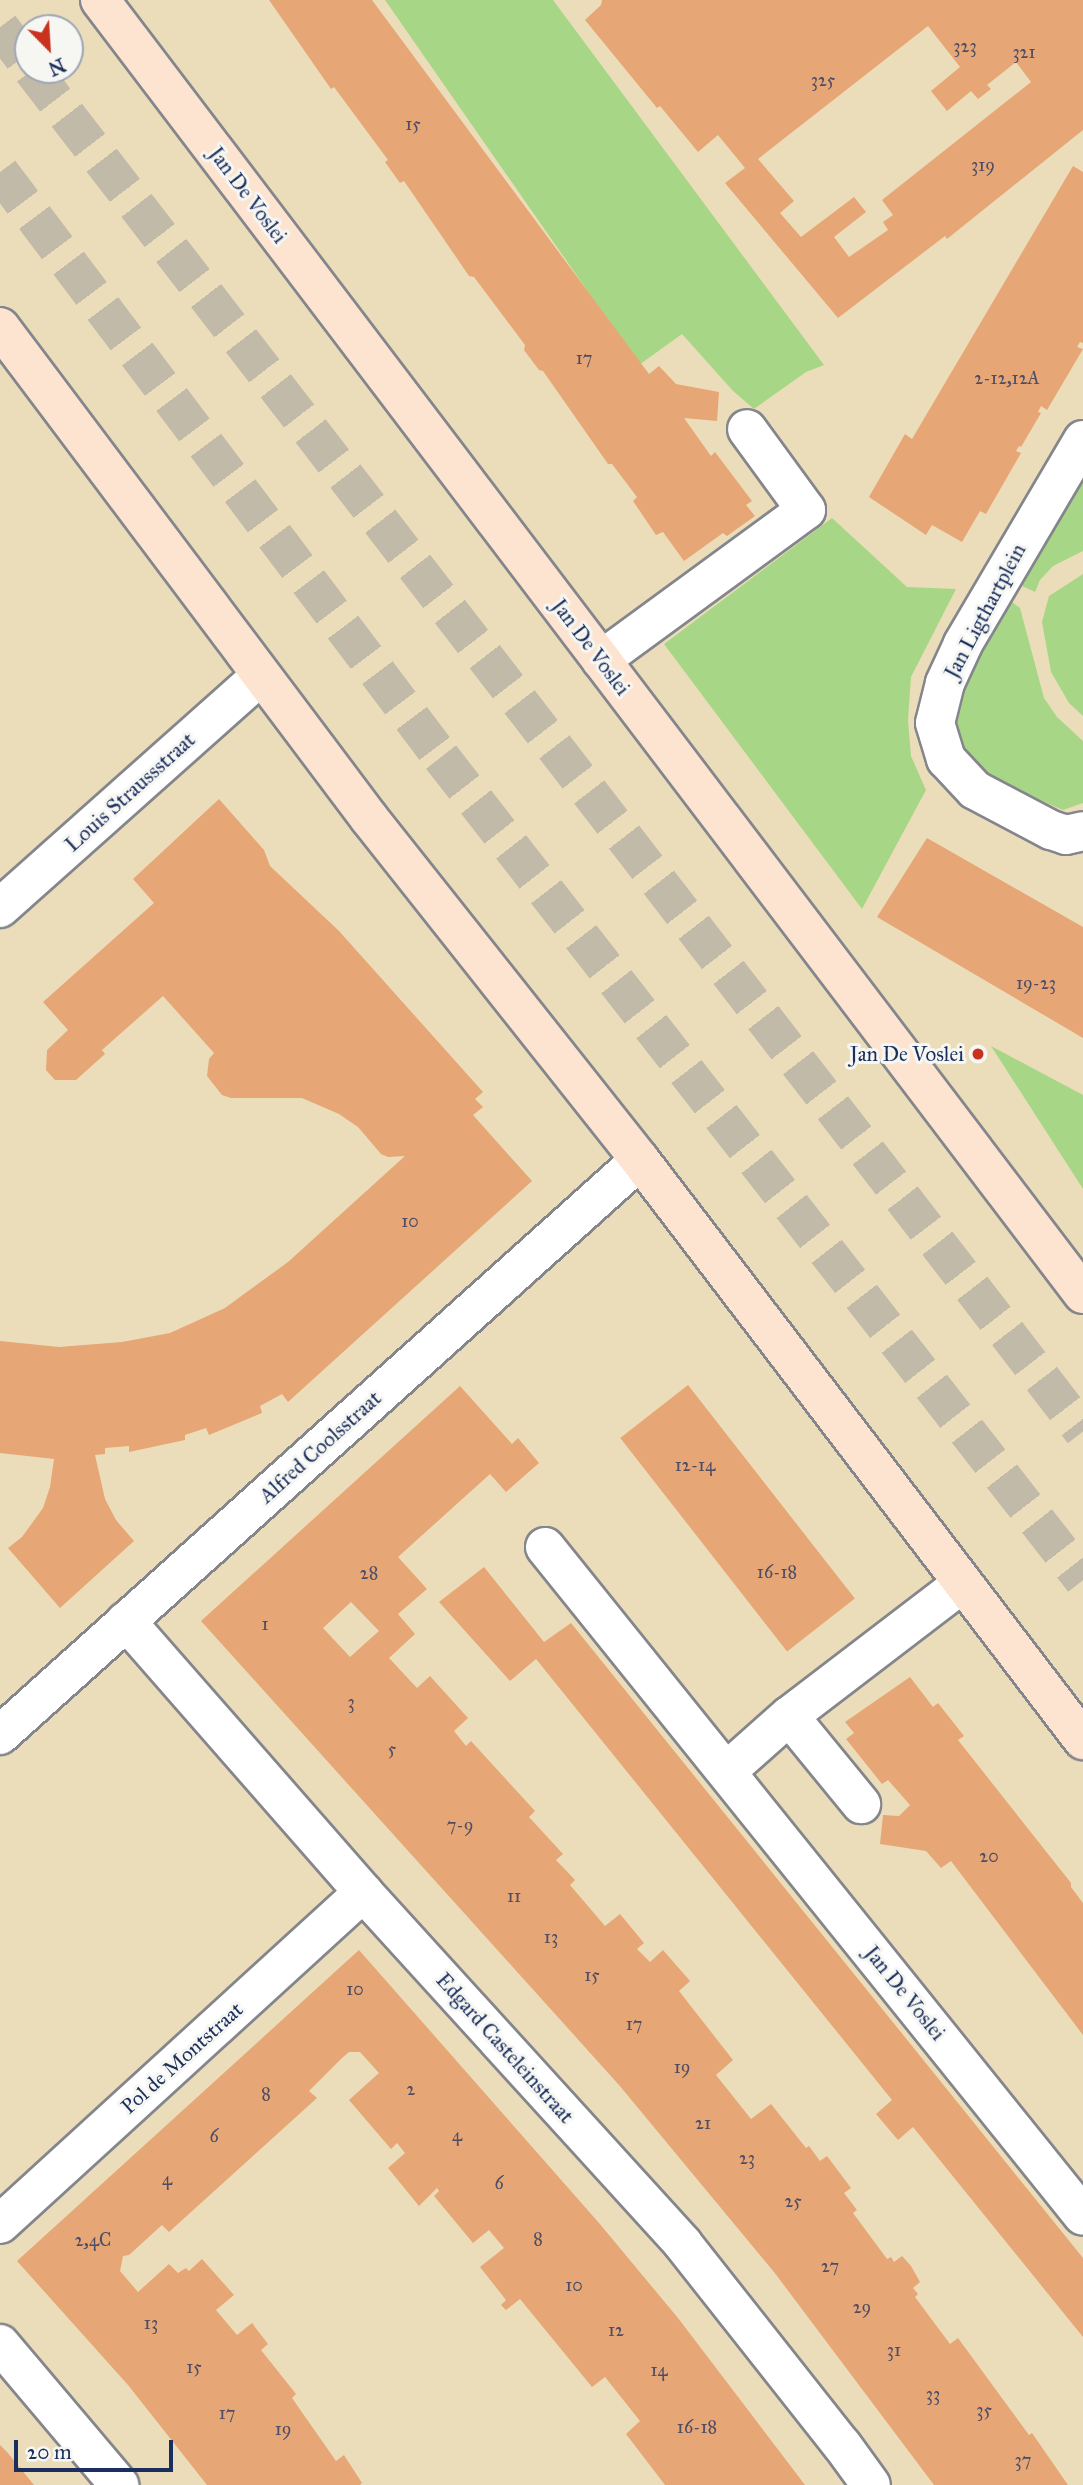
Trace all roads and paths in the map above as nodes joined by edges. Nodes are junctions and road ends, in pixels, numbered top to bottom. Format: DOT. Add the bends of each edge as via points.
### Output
graph roads {
  1 [pos="100,0"];
  2 [pos="0,327"];
  3 [pos="747,429"];
  4 [pos="1083,439"];
  5 [pos="601,660"];
  6 [pos="260,676"];
  7 [pos="1077,838"];
  8 [pos="0,908"];
  9 [pos="640,1160"];
  10 [pos="1083,1294"];
  11 [pos="545,1547"];
  12 [pos="963,1583"];
  13 [pos="126,1621"];
  14 [pos="789,1716"];
  15 [pos="0,1735"];
  16 [pos="1083,1740"];
  17 [pos="727,1771"];
  18 [pos="861,1804"];
  19 [pos="363,1892"];
  20 [pos="1083,2216"];
  21 [pos="0,2224"];
  22 [pos="0,2344"];
  23 [pos="119,2485"];
  24 [pos="871,2485"];
  1 -- 5 [label="main road, Jan De Voslei"];
  2 -- 6 [label="main road"];
  3 -- 5 [label="street" via="806,510"];
  4 -- 7 [label="street, Jan Ligthartplein" via="963,644 945,683 935,723 946,759 975,790"];
  5 -- 10 [label="main road, Jan De Voslei"];
  6 -- 8 [label="street, Louis Straussstraat"];
  6 -- 9 [label="main road"];
  9 -- 12 [label="main road"];
  9 -- 13 [label="street, Alfred Coolsstraat"];
  11 -- 17 [label="street, Jan De Voslei"];
  12 -- 14 [label="street"];
  12 -- 16 [label="main road"];
  13 -- 15 [label="street, Alfred Coolsstraat"];
  13 -- 19 [label="street, Edgard Casteleinstraat"];
  14 -- 17 [label="street"];
  14 -- 18 [label="street"];
  17 -- 20 [label="street, Jan De Voslei"];
  19 -- 21 [label="street, Pol de Montstraat"];
  19 -- 24 [label="street, Edgard Casteleinstraat" via="683,2244"];
  22 -- 23 [label="street"];
}
